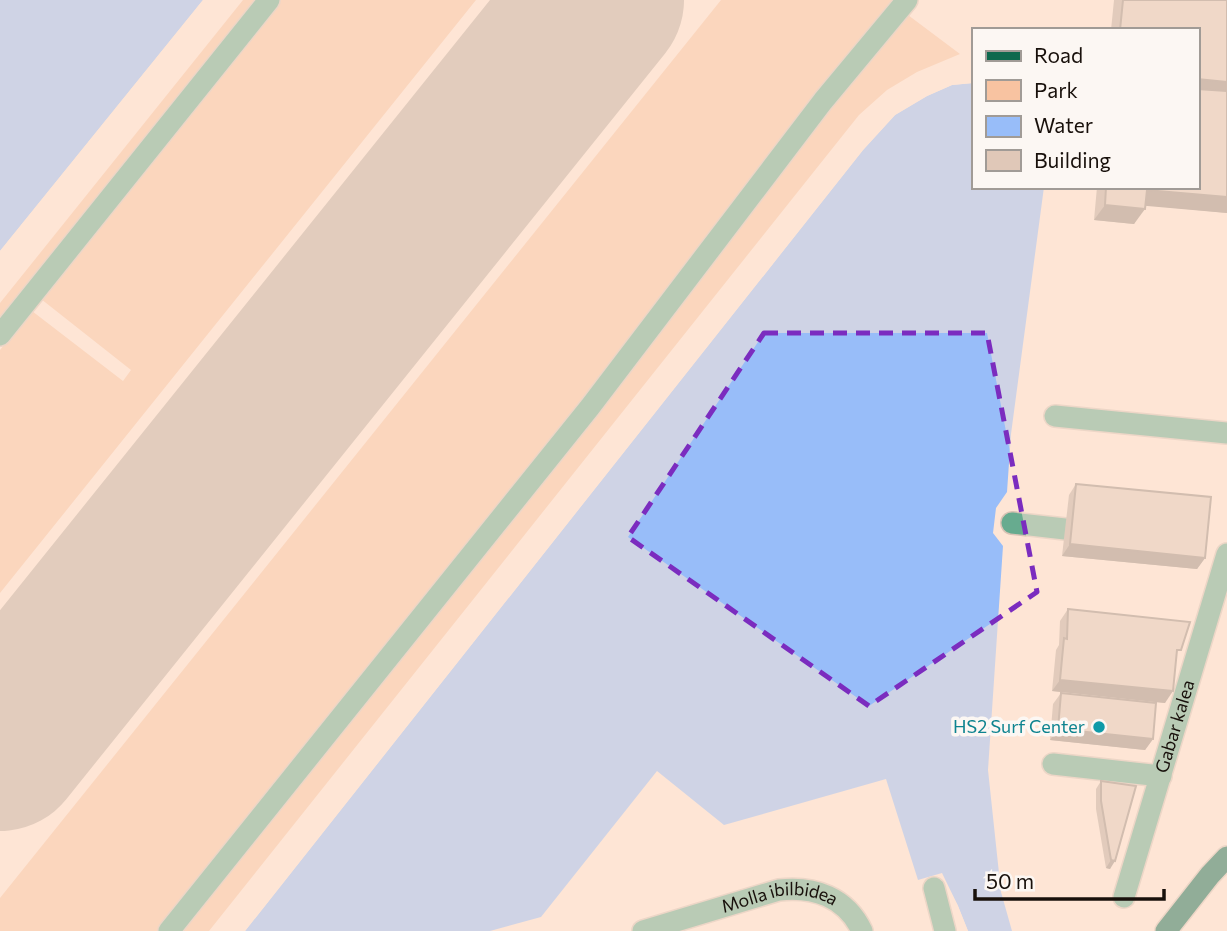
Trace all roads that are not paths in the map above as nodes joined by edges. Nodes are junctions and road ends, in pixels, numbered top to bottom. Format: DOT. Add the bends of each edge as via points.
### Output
graph roads {
  1 [pos="269,0"];
  2 [pos="907,0"];
  3 [pos="0,335"];
  4 [pos="1055,416"];
  5 [pos="1227,433"];
  6 [pos="1012,523"];
  7 [pos="1065,529"];
  8 [pos="1227,554"];
  9 [pos="1052,764"];
  10 [pos="1161,776"];
  11 [pos="1227,857"];
  12 [pos="934,888"];
  13 [pos="1124,897"];
  14 [pos="169,931"];
  15 [pos="643,931"];
  16 [pos="862,931"];
  17 [pos="945,931"];
  18 [pos="1166,931"];
  1 -- 3 [label="street"];
  2 -- 14 [label="street" via="823,101 590,407"];
  4 -- 5 [label="street"];
  6 -- 7 [label="street"];
  8 -- 10 [label="street, Gabar kalea"];
  9 -- 10 [label="street"];
  10 -- 13 [label="street, Gabar kalea"];
  11 -- 18 [label="main road"];
  12 -- 17 [label="street"];
  15 -- 16 [label="street, Molla ibilbidea" via="795,888 839,903"];
}
